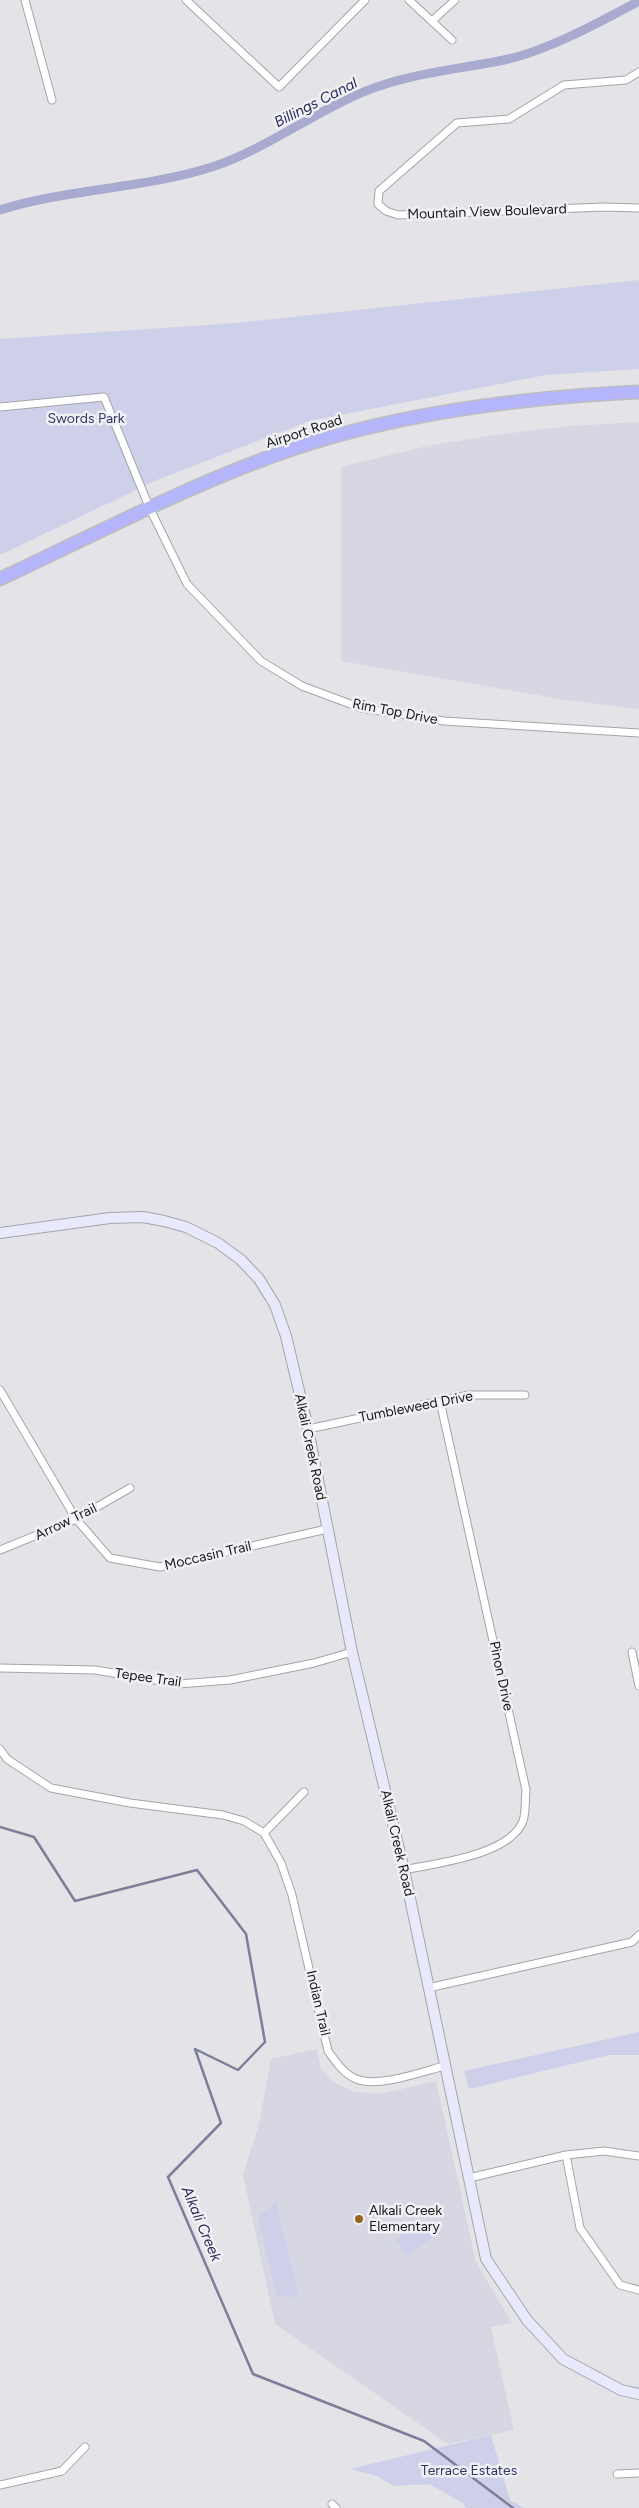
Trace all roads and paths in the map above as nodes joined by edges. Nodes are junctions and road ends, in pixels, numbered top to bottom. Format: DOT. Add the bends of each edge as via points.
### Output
graph roads {
  1 [pos="25,0"];
  2 [pos="186,0"];
  3 [pos="366,0"];
  4 [pos="409,0"];
  5 [pos="456,0"];
  6 [pos="432,21"];
  7 [pos="452,40"];
  8 [pos="639,72"];
  9 [pos="52,100"];
  10 [pos="639,208"];
  11 [pos="639,392"];
  12 [pos="0,407"];
  13 [pos="150,509"];
  14 [pos="0,579"];
  15 [pos="639,733"];
  16 [pos="0,1233"];
  17 [pos="0,1390"];
  18 [pos="525,1395"];
  19 [pos="440,1401"];
  20 [pos="308,1429"];
  21 [pos="130,1488"];
  22 [pos="76,1519"];
  23 [pos="327,1529"];
  24 [pos="0,1550"];
  25 [pos="352,1652"];
  26 [pos="632,1652"];
  27 [pos="0,1668"];
  28 [pos="639,1686"];
  29 [pos="0,1749"];
  30 [pos="304,1792"];
  31 [pos="264,1833"];
  32 [pos="404,1870"];
  33 [pos="639,1935"];
  34 [pos="428,1988"];
  35 [pos="444,2066"];
  36 [pos="566,2155"];
  37 [pos="639,2156"];
  38 [pos="469,2178"];
  39 [pos="639,2290"];
  40 [pos="639,2394"];
  41 [pos="85,2447"];
  42 [pos="639,2473"];
  43 [pos="617,2474"];
  44 [pos="0,2485"];
  1 -- 9 [label="street"];
  2 -- 3 [label="street" via="279,87"];
  4 -- 6 [label="street"];
  5 -- 6 [label="street"];
  6 -- 7 [label="street"];
  8 -- 10 [label="street, Mountain View Boulevard" via="626,80 564,85 509,119 457,123 379,191 378,204 398,216"];
  11 -- 13 [label="highway, Airport Road" via="513,402 377,425 311,443 208,482"];
  12 -- 13 [label="street, Rim Top Drive" via="104,397"];
  13 -- 14 [label="highway, Airport Road"];
  13 -- 15 [label="street, Rim Top Drive" via="187,584 261,661 302,686 361,708 444,721"];
  16 -- 20 [label="street, Alkali Creek Road" via="110,1218 143,1217 186,1227 218,1243 259,1279 275,1305 286,1336"];
  17 -- 22 [label="street, Moccasin Trail"];
  18 -- 19 [label="street, Tumbleweed Drive" via="469,1395"];
  19 -- 20 [label="street, Tumbleweed Drive"];
  19 -- 32 [label="street, Pinon Drive" via="526,1790 523,1821 510,1838 483,1853"];
  20 -- 23 [label="street, Alkali Creek Road"];
  21 -- 22 [label="street, Arrow Trail"];
  22 -- 23 [label="street, Moccasin Trail" via="110,1558 160,1567"];
  22 -- 24 [label="street, Arrow Trail"];
  23 -- 25 [label="street, Alkali Creek Road"];
  25 -- 27 [label="street, Tepee Trail" via="230,1680 179,1684 95,1670"];
  25 -- 32 [label="street, Alkali Creek Road"];
  26 -- 28 [label="street"];
  29 -- 31 [label="street" via="6,1759 51,1788 223,1815 244,1821"];
  30 -- 31 [label="street"];
  31 -- 35 [label="street, Indian Trail" via="281,1863 292,1894 328,2051 339,2066 356,2079 380,2082"];
  32 -- 34 [label="street, Alkali Creek Road"];
  33 -- 34 [label="street" via="632,1942"];
  34 -- 35 [label="street, Alkali Creek Road"];
  35 -- 38 [label="street, Alkali Creek Road"];
  36 -- 37 [label="street" via="604,2151"];
  36 -- 38 [label="street"];
  36 -- 39 [label="street" via="580,2228 620,2285"];
  38 -- 40 [label="street, Alkali Creek Road" via="486,2259 527,2320 563,2359 621,2390"];
  41 -- 44 [label="street" via="62,2471"];
  42 -- 43 [label="street"];
}
